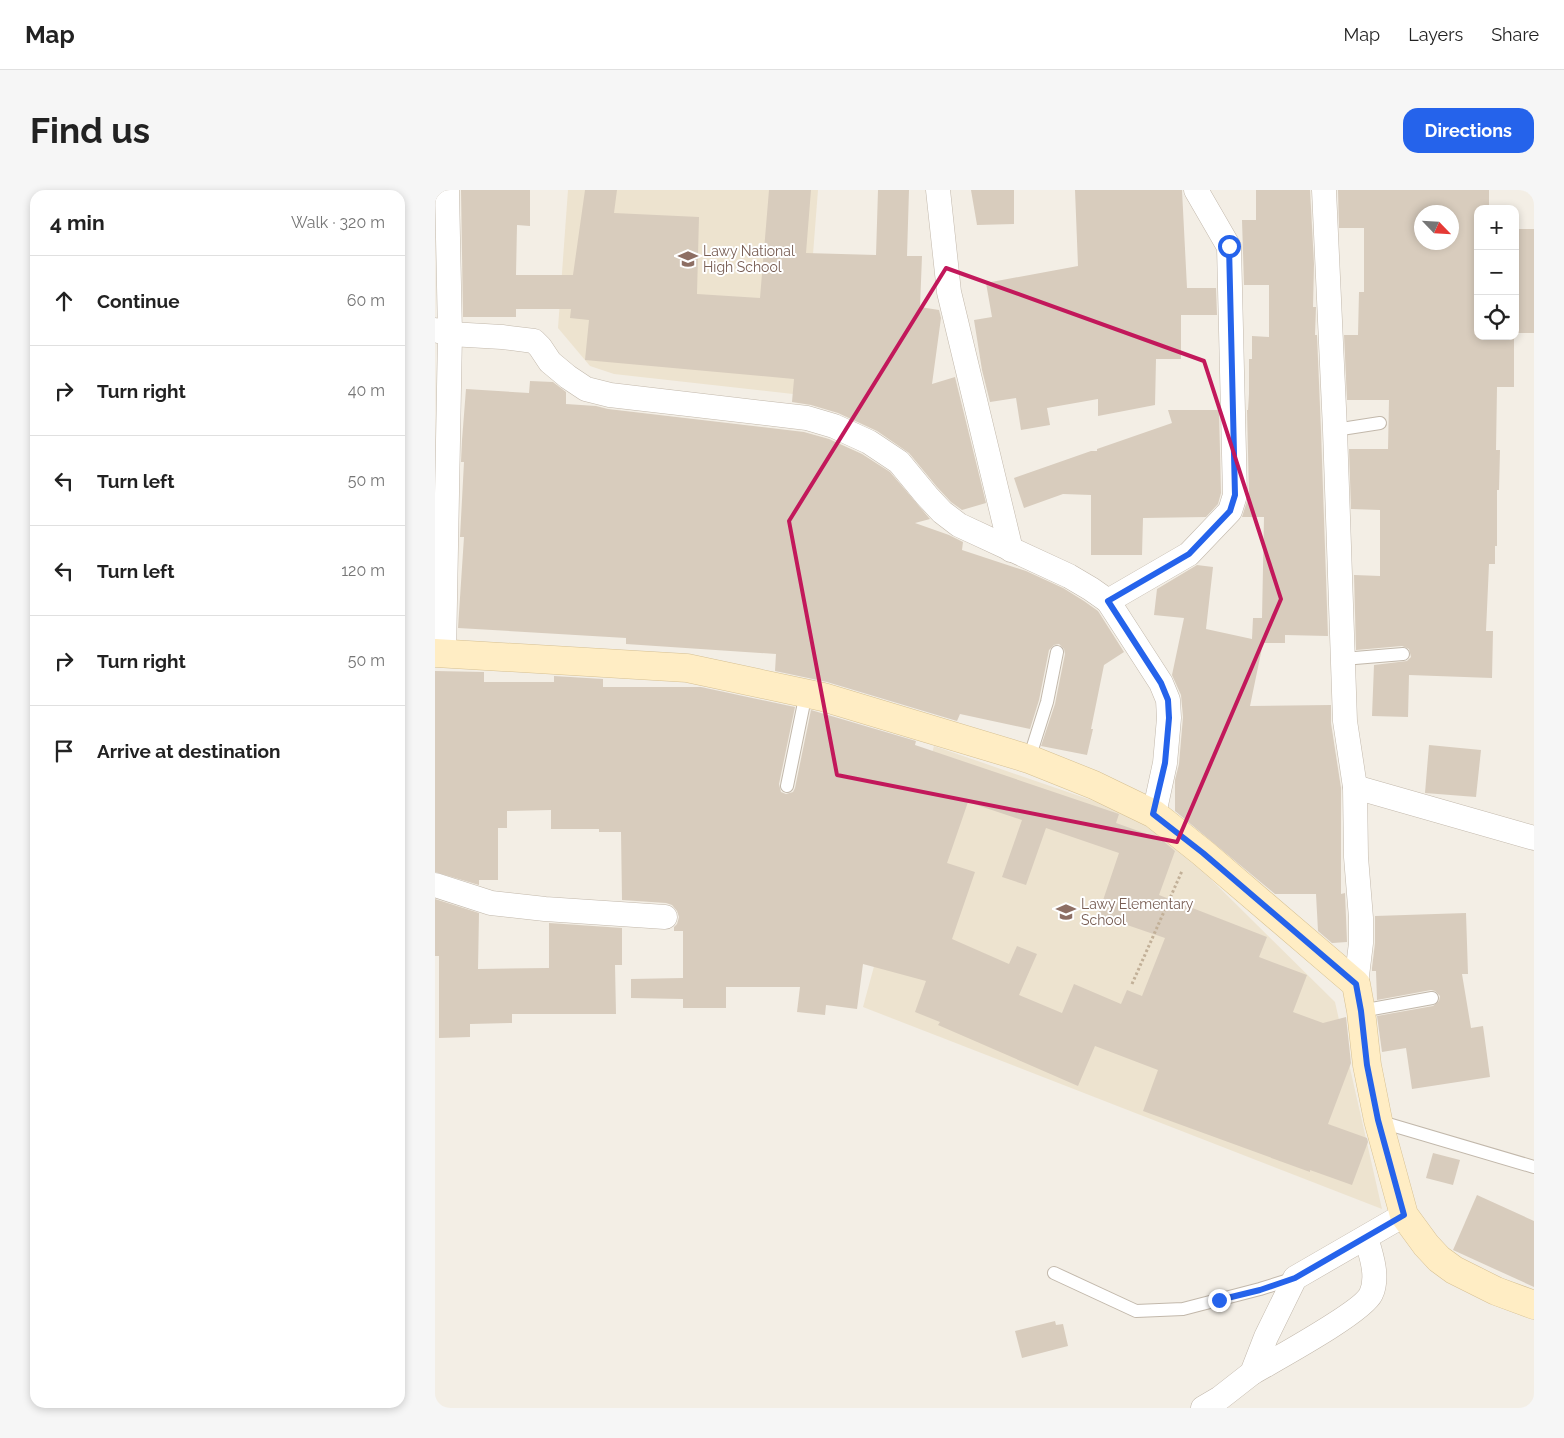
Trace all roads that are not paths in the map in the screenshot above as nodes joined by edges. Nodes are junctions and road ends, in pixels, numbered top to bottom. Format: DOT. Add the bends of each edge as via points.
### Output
graph roads {
  1 [pos="447,190"];
  2 [pos="938,190"];
  3 [pos="1196,190"];
  4 [pos="1324,190"];
  5 [pos="443,332"];
  6 [pos="1380,423"];
  7 [pos="1335,430"];
  8 [pos="1011,550"];
  9 [pos="1108,601"];
  10 [pos="1057,652"];
  11 [pos="440,653"];
  12 [pos="1403,654"];
  13 [pos="1343,659"];
  14 [pos="806,693"];
  15 [pos="1029,759"];
  16 [pos="787,786"];
  17 [pos="1355,787"];
  18 [pos="1153,814"];
  19 [pos="1534,838"];
  20 [pos="435,885"];
  21 [pos="665,916"];
  22 [pos="1356,984"];
  23 [pos="1431,998"];
  24 [pos="1361,1011"];
  25 [pos="1378,1120"];
  26 [pos="1534,1167"];
  27 [pos="1404,1215"];
  28 [pos="1366,1238"];
  29 [pos="1054,1274"];
  30 [pos="1295,1278"];
  31 [pos="1534,1305"];
  32 [pos="1252,1373"];
  33 [pos="1203,1408"];
  1 -- 5 [label="street"];
  2 -- 8 [label="street" via="949,292"];
  3 -- 9 [label="street" via="1229,246 1235,495 1230,511 1189,554"];
  4 -- 7 [label="street"];
  5 -- 8 [label="street" via="534,341 568,378 586,389 807,418 834,426 869,442 899,462 937,507 959,525"];
  5 -- 11 [label="street"];
  6 -- 7 [label="lane"];
  7 -- 13 [label="street"];
  8 -- 9 [label="street" via="1069,576"];
  9 -- 18 [label="street" via="1161,683 1168,700 1165,763"];
  10 -- 15 [label="lane" via="1047,702"];
  11 -- 14 [label="main road" via="687,668"];
  12 -- 13 [label="lane"];
  13 -- 17 [label="street" via="1345,721"];
  14 -- 15 [label="main road"];
  14 -- 16 [label="lane"];
  15 -- 18 [label="main road" via="1094,785"];
  17 -- 19 [label="street"];
  17 -- 22 [label="street" via="1361,918"];
  18 -- 22 [label="main road"];
  20 -- 21 [label="street" via="491,903"];
  22 -- 24 [label="main road"];
  23 -- 24 [label="lane"];
  24 -- 25 [label="main road"];
  25 -- 26 [label="lane"];
  25 -- 27 [label="main road"];
  27 -- 28 [label="street"];
  27 -- 31 [label="main road" via="1425,1245 1454,1270"];
  28 -- 30 [label="street"];
  28 -- 32 [label="street" via="1374,1279 1368,1299 1362,1306"];
  29 -- 30 [label="lane" via="1136,1311 1183,1309"];
  30 -- 32 [label="street"];
  32 -- 33 [label="street"];
}
